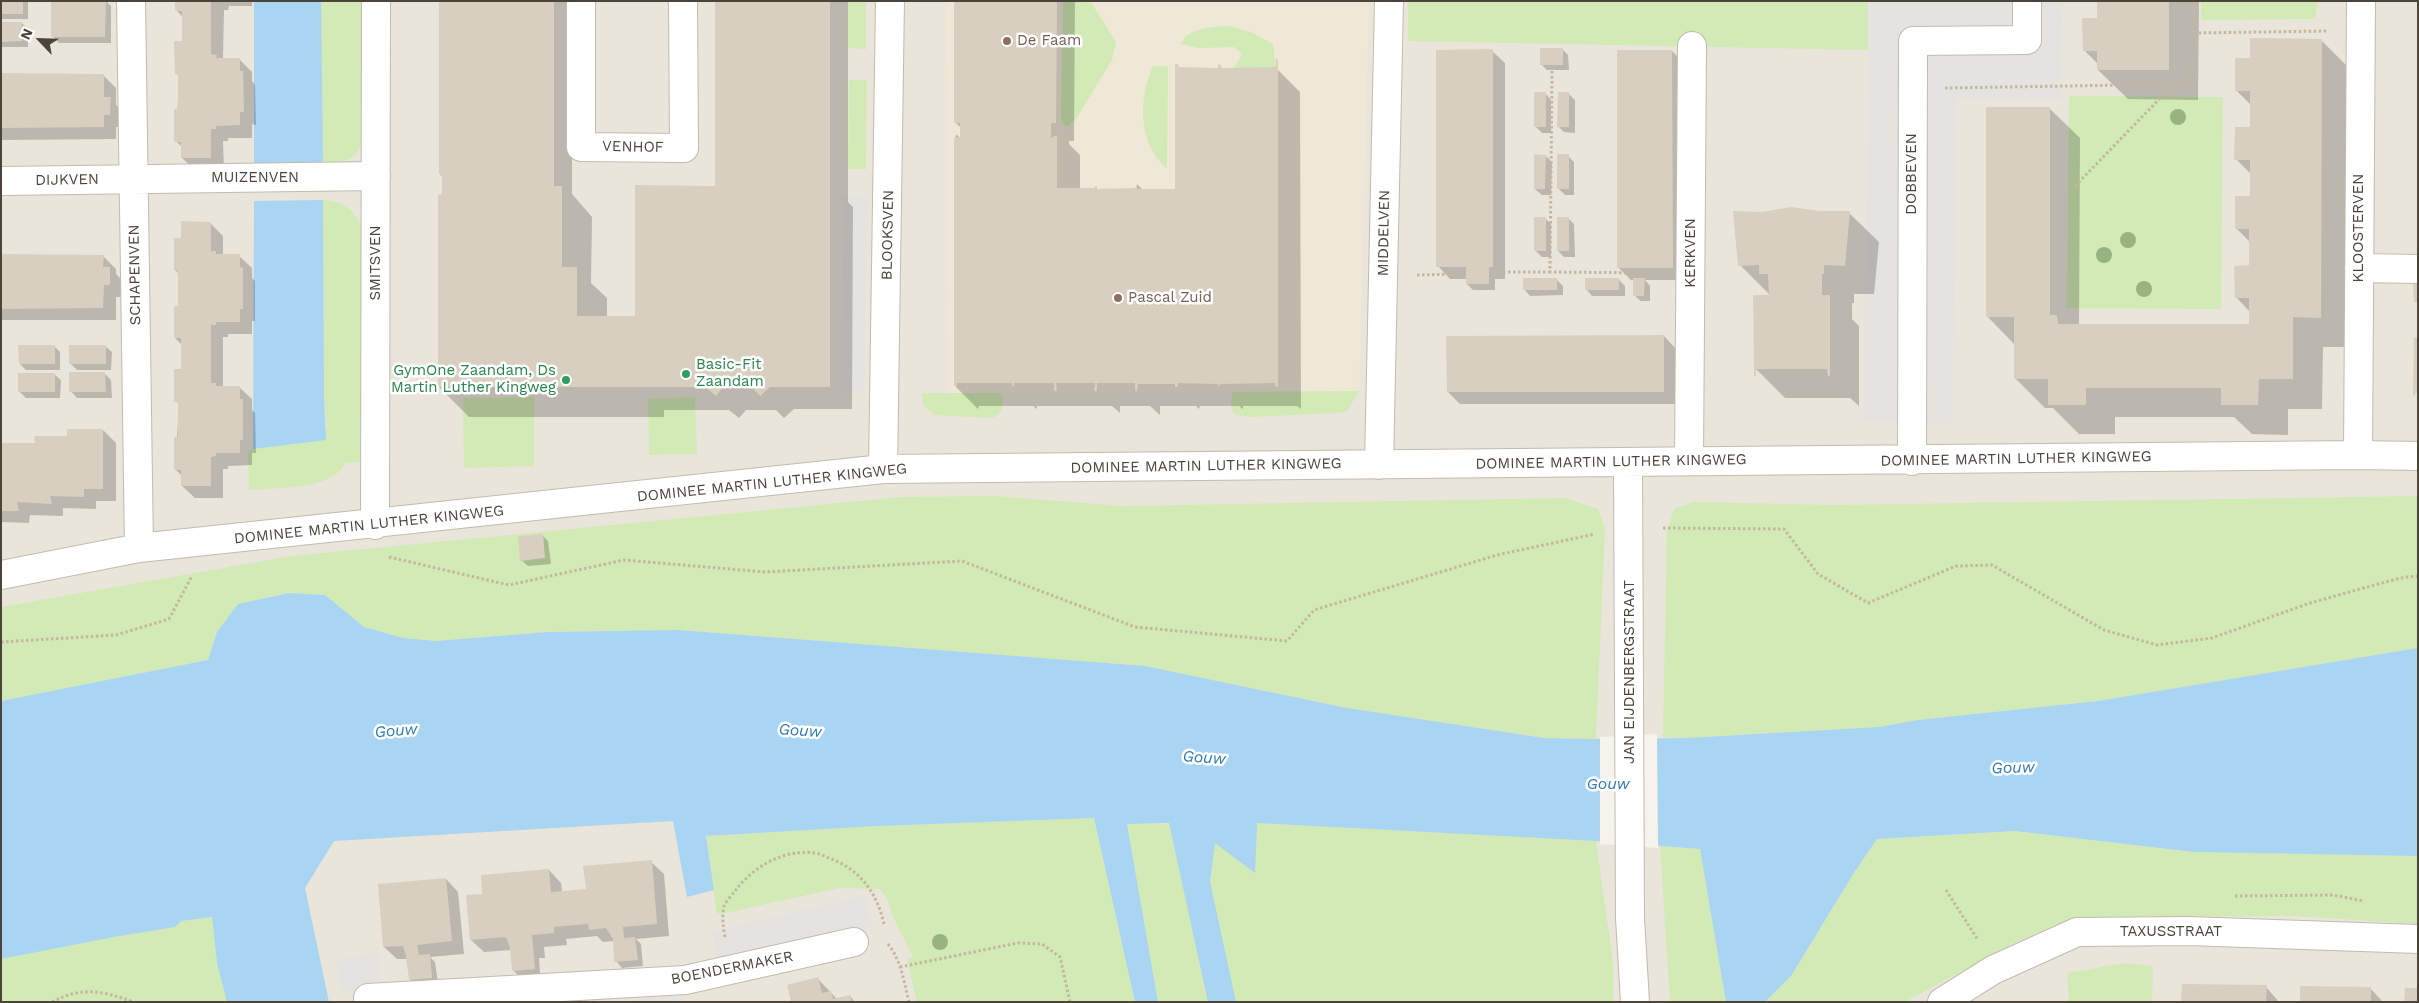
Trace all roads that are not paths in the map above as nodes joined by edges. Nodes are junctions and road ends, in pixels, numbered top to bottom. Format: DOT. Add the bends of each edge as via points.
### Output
graph roads {
  1 [pos="131,1"];
  2 [pos="376,1"];
  3 [pos="581,1"];
  4 [pos="683,1"];
  5 [pos="890,1"];
  6 [pos="1389,1"];
  7 [pos="2027,1"];
  8 [pos="2361,1"];
  9 [pos="1692,46"];
  10 [pos="376,176"];
  11 [pos="134,178"];
  12 [pos="1,181"];
  13 [pos="2359,268"];
  14 [pos="2418,269"];
  15 [pos="2358,455"];
  16 [pos="2418,456"];
  17 [pos="1912,460"];
  18 [pos="1688,461"];
  19 [pos="1628,462"];
  20 [pos="1379,465"];
  21 [pos="883,469"];
  22 [pos="375,525"];
  23 [pos="139,548"];
  24 [pos="1,575"];
  25 [pos="2418,940"];
  26 [pos="854,942"];
  27 [pos="521,995"];
  28 [pos="368,998"];
  29 [pos="1635,1002"];
  30 [pos="1942,1002"];
  1 -- 11 [label="street, SCHAPENVEN"];
  2 -- 10 [label="street, SMITSVEN"];
  3 -- 4 [label="street, VENHOF" via="581,147 684,148"];
  5 -- 21 [label="street, BLOOKSVEN"];
  6 -- 20 [label="street, MIDDELVEN"];
  7 -- 17 [label="street, DOBBEVEN" via="2027,40 1913,41"];
  8 -- 13 [label="street, KLOOSTERVEN"];
  9 -- 18 [label="street, KERKVEN"];
  10 -- 11 [label="street, MUIZENVEN"];
  10 -- 22 [label="street, SMITSVEN"];
  11 -- 12 [label="street, DIJKVEN"];
  11 -- 23 [label="street, SCHAPENVEN"];
  13 -- 14 [label="street"];
  13 -- 15 [label="street, KLOOSTERVEN"];
  15 -- 16 [label="street, DOMINEE MARTIN LUTHER KINGWEG"];
  15 -- 17 [label="street, DOMINEE MARTIN LUTHER KINGWEG"];
  17 -- 18 [label="street, DOMINEE MARTIN LUTHER KINGWEG"];
  18 -- 19 [label="street, DOMINEE MARTIN LUTHER KINGWEG"];
  19 -- 20 [label="street, DOMINEE MARTIN LUTHER KINGWEG"];
  19 -- 29 [label="street, JAN EIJDENBERGSTRAAT" via="1630,918"];
  20 -- 21 [label="street, DOMINEE MARTIN LUTHER KINGWEG"];
  21 -- 22 [label="street, DOMINEE MARTIN LUTHER KINGWEG"];
  22 -- 23 [label="street, DOMINEE MARTIN LUTHER KINGWEG"];
  23 -- 24 [label="street, DOMINEE MARTIN LUTHER KINGWEG"];
  25 -- 30 [label="street, TAXUSSTRAAT" via="2188,931 2077,932 1993,970"];
  26 -- 27 [label="street, BOENDERMAKER" via="685,980"];
  27 -- 28 [label="street, BOENDERMAKER"];
}
